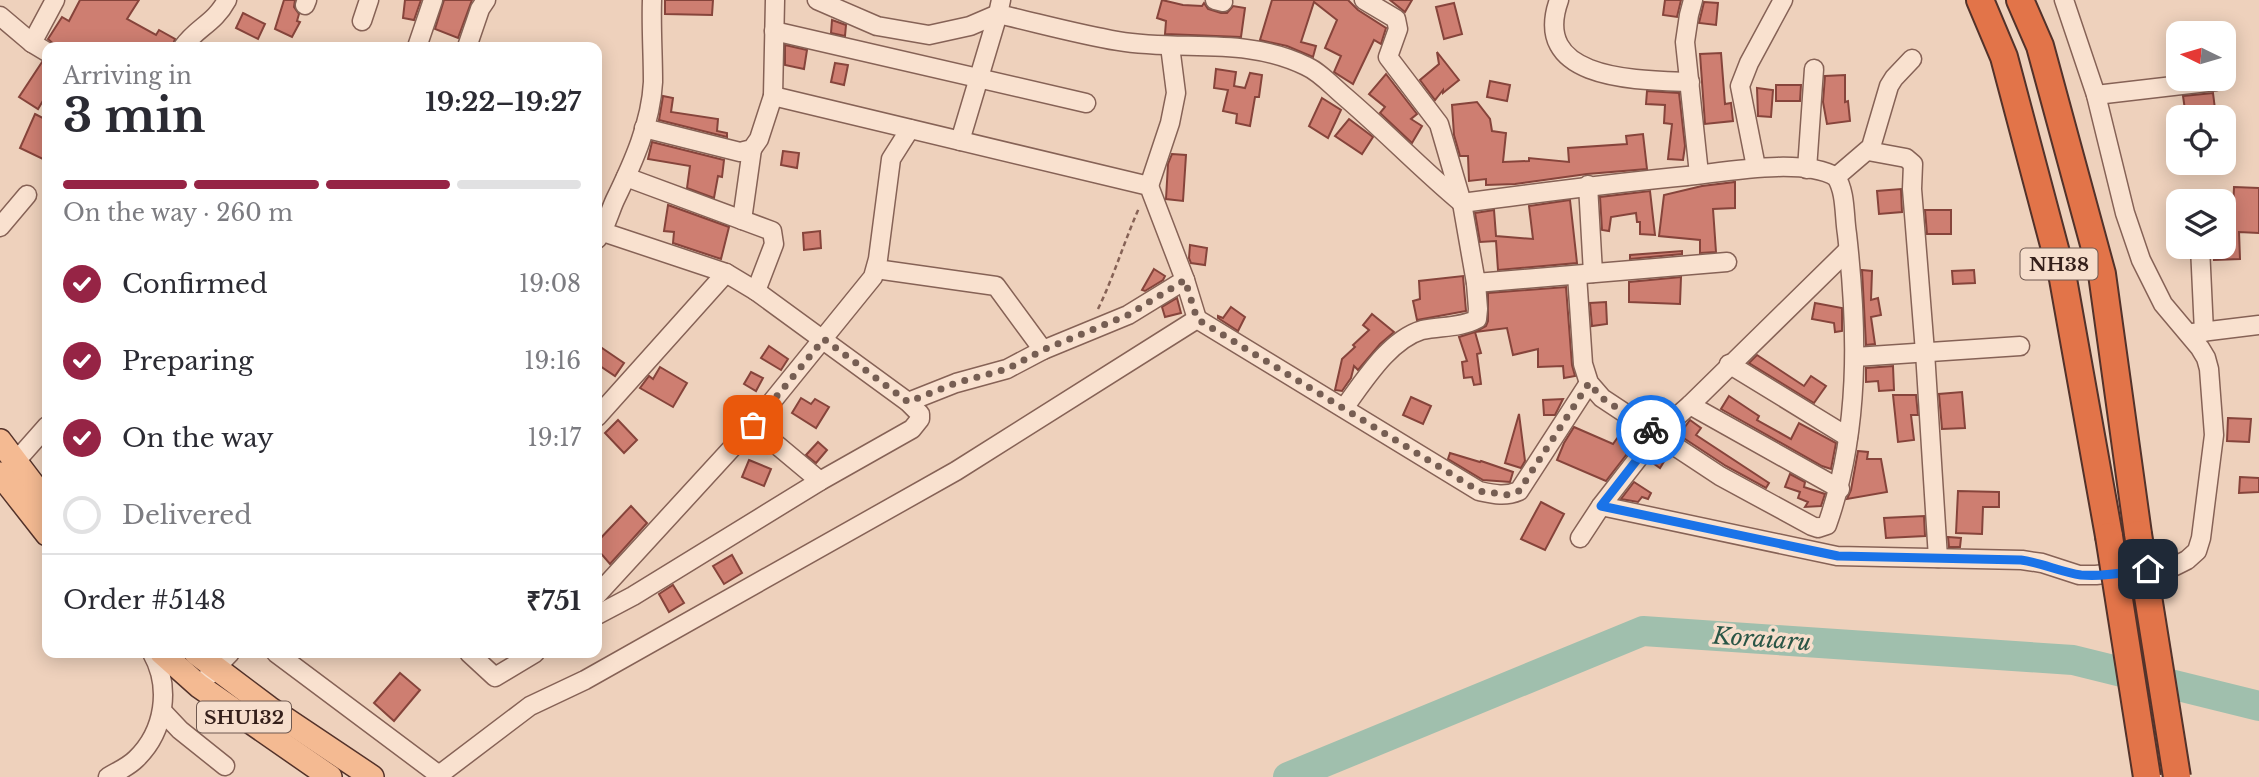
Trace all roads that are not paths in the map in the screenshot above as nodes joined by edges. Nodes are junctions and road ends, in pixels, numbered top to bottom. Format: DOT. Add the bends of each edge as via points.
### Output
graph roads {
  1 [pos="55,0"];
  2 [pos="228,0"];
  3 [pos="369,0"];
  4 [pos="433,0"];
  5 [pos="486,0"];
  6 [pos="652,0"];
  7 [pos="775,0"];
  8 [pos="817,0"];
  9 [pos="1559,0"];
  10 [pos="1693,0"];
  11 [pos="1783,0"];
  12 [pos="1980,0"];
  13 [pos="2020,0"];
  14 [pos="2064,0"];
  15 [pos="1372,2"];
  16 [pos="1000,7"];
  17 [pos="0,16"];
  18 [pos="362,21"];
  19 [pos="774,31"];
  20 [pos="186,42"];
  21 [pos="419,42"];
  22 [pos="469,42"];
  23 [pos="1170,46"];
  24 [pos="40,47"];
  25 [pos="1912,60"];
  26 [pos="1814,69"];
  27 [pos="978,78"];
  28 [pos="1690,82"];
  29 [pos="2166,87"];
  30 [pos="2096,95"];
  31 [pos="773,96"];
  32 [pos="1086,103"];
  33 [pos="644,128"];
  34 [pos="910,129"];
  35 [pos="960,141"];
  36 [pos="752,149"];
  37 [pos="1868,151"];
  38 [pos="1756,167"];
  39 [pos="1807,169"];
  40 [pos="1699,174"];
  41 [pos="626,177"];
  42 [pos="1836,177"];
  43 [pos="1149,186"];
  44 [pos="1588,186"];
  45 [pos="27,195"];
  46 [pos="1462,203"];
  47 [pos="742,219"];
  48 [pos="0,227"];
  49 [pos="602,231"];
  50 [pos="602,237"];
  51 [pos="1849,250"];
  52 [pos="2199,259"];
  53 [pos="1727,262"];
  54 [pos="876,269"];
  55 [pos="726,273"];
  56 [pos="1585,274"];
  57 [pos="1185,280"];
  58 [pos="1476,284"];
  59 [pos="755,291"];
  60 [pos="1197,319"];
  61 [pos="2259,325"];
  62 [pos="2196,333"];
  63 [pos="824,339"];
  64 [pos="2020,346"];
  65 [pos="1043,350"];
  66 [pos="1925,352"];
  67 [pos="1855,357"];
  68 [pos="1729,364"];
  69 [pos="1589,383"];
  70 [pos="908,402"];
  71 [pos="1690,405"];
  72 [pos="1344,408"];
  73 [pos="602,411"];
  74 [pos="753,425"];
  75 [pos="42,431"];
  76 [pos="1657,434"];
  77 [pos="1848,437"];
  78 [pos="0,441"];
  79 [pos="6,471"];
  80 [pos="820,481"];
  81 [pos="1840,489"];
  82 [pos="42,499"];
  83 [pos="1601,506"];
  84 [pos="42,526"];
  85 [pos="1580,538"];
  86 [pos="1938,558"];
  87 [pos="602,590"];
  88 [pos="602,612"];
  89 [pos="154,658"];
  90 [pos="168,658"];
  91 [pos="283,658"];
  92 [pos="474,658"];
  93 [pos="527,658"];
  94 [pos="223,660"];
  95 [pos="199,686"];
  96 [pos="163,712"];
  97 [pos="225,766"];
  98 [pos="369,775"];
  99 [pos="108,777"];
  100 [pos="330,777"];
  101 [pos="2147,777"];
  102 [pos="2177,777"];
  1 -- 24 [label="street"];
  2 -- 20 [label="street" via="219,14"];
  3 -- 18 [label="street"];
  4 -- 21 [label="street"];
  5 -- 22 [label="street"];
  6 -- 33 [label="street" via="653,85"];
  7 -- 19 [label="street"];
  8 -- 16 [label="street" via="877,26 929,35 970,26"];
  9 -- 28 [label="street" via="1552,25 1555,38 1574,61 1607,75"];
  10 -- 28 [label="street" via="1685,41"];
  11 -- 38 [label="street" via="1740,86"];
  12 -- 101 [label="highway, NH38, bridge" via="2004,57 2063,279"];
  13 -- 102 [label="highway, NH38, bridge" via="2040,46 2102,274"];
  14 -- 30 [label="street"];
  15 -- 46 [label="street" via="1396,19 1398,29 1388,57 1439,124"];
  16 -- 23 [label="street" via="1118,41"];
  16 -- 27 [label="street"];
  17 -- 24 [label="street"];
  19 -- 27 [label="street"];
  19 -- 31 [label="street"];
  23 -- 43 [label="street" via="1177,93"];
  23 -- 46 [label="street" via="1236,46 1274,53 1309,67"];
  25 -- 37 [label="street" via="1889,86"];
  26 -- 39 [label="street"];
  27 -- 32 [label="street"];
  27 -- 35 [label="street"];
  28 -- 40 [label="street"];
  29 -- 30 [label="street"];
  30 -- 62 [label="street" via="2141,260 2163,304"];
  31 -- 34 [label="street"];
  31 -- 36 [label="street"];
  33 -- 36 [label="street" via="740,152"];
  33 -- 41 [label="street"];
  34 -- 35 [label="street"];
  34 -- 54 [label="street" via="891,159"];
  35 -- 43 [label="street"];
  36 -- 47 [label="street"];
  37 -- 42 [label="street"];
  37 -- 66 [label="street" via="1906,158 1913,164"];
  38 -- 39 [label="street"];
  38 -- 40 [label="street"];
  39 -- 42 [label="street"];
  40 -- 44 [label="street"];
  41 -- 47 [label="street"];
  41 -- 49 [label="street"];
  42 -- 51 [label="street"];
  43 -- 57 [label="street"];
  44 -- 46 [label="street"];
  44 -- 56 [label="street"];
  45 -- 48 [label="street"];
  46 -- 58 [label="street"];
  47 -- 59 [label="street" via="775,237"];
  50 -- 55 [label="street"];
  51 -- 67 [label="street"];
  51 -- 68 [label="street"];
  52 -- 62 [label="street"];
  53 -- 56 [label="street"];
  54 -- 63 [label="street"];
  54 -- 65 [label="street" via="996,286"];
  55 -- 59 [label="street"];
  55 -- 73 [label="street"];
  56 -- 58 [label="street"];
  56 -- 69 [label="street" via="1583,364"];
  57 -- 60 [label="street"];
  57 -- 65 [label="street" via="1128,315"];
  58 -- 72 [label="street" via="1477,319 1407,338"];
  59 -- 63 [label="street"];
  60 -- 72 [label="street"];
  60 -- 91 [label="street" via="956,471 586,680 530,706 439,775"];
  61 -- 62 [label="street"];
  62 -- 86 [label="street" via="2209,369 2214,435 2201,538 2192,557 2175,566 2096,575 2021,560"];
  63 -- 70 [label="street"];
  63 -- 74 [label="street"];
  64 -- 66 [label="street"];
  65 -- 70 [label="street" via="1007,369"];
  66 -- 67 [label="street"];
  66 -- 86 [label="street"];
  67 -- 77 [label="street"];
  68 -- 71 [label="street"];
  68 -- 77 [label="street"];
  69 -- 72 [label="street" via="1532,475 1519,491 1509,495 1479,491"];
  69 -- 76 [label="street" via="1602,398"];
  70 -- 80 [label="street" via="920,414 912,429"];
  71 -- 76 [label="street"];
  71 -- 81 [label="street"];
  74 -- 80 [label="street"];
  74 -- 87 [label="street"];
  75 -- 79 [label="street"];
  76 -- 81 [label="street" via="1720,477 1818,528 1827,525"];
  76 -- 83 [label="street"];
  77 -- 81 [label="street"];
  78 -- 79 [label="main road"];
  79 -- 82 [label="main road"];
  79 -- 84 [label="main road"];
  80 -- 88 [label="street"];
  83 -- 85 [label="street"];
  83 -- 86 [label="street" via="1838,556"];
  89 -- 96 [label="street" via="164,680"];
  90 -- 95 [label="main road, SHU132"];
  92 -- 93 [label="street" via="495,677"];
  94 -- 95 [label="street"];
  94 -- 98 [label="main road" via="269,708"];
  95 -- 100 [label="main road, SHU132"];
  96 -- 97 [label="street"];
  96 -- 99 [label="street" via="136,759"];
}
